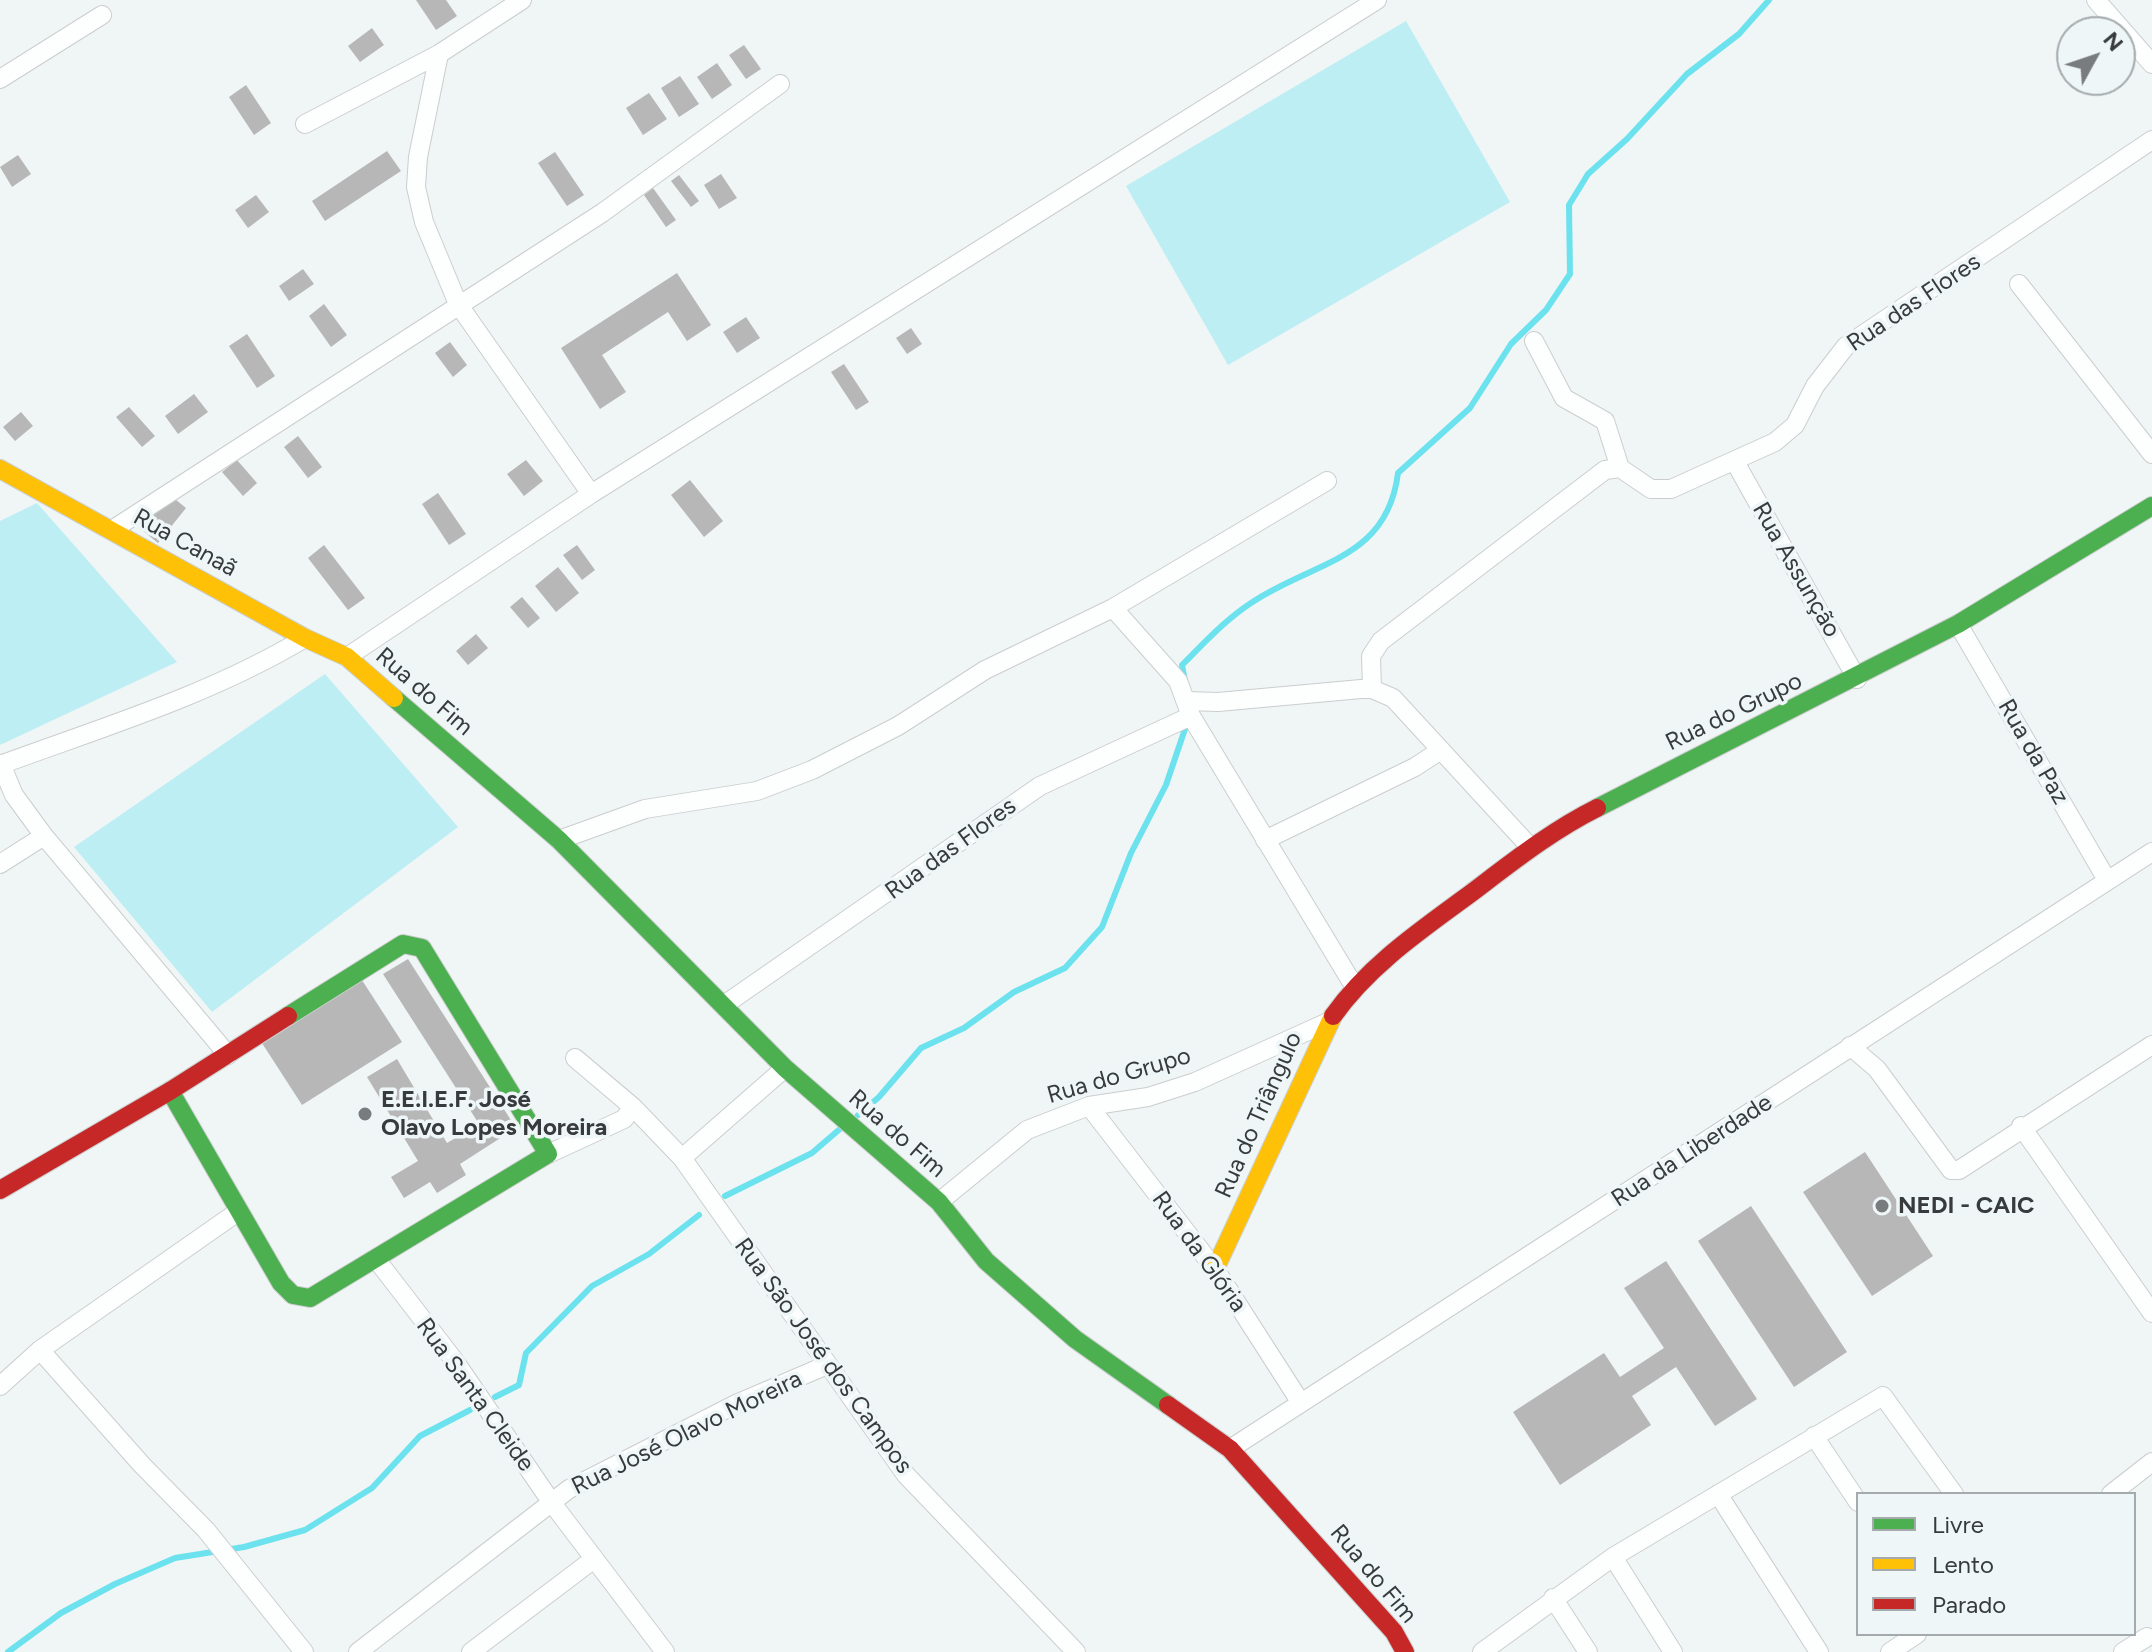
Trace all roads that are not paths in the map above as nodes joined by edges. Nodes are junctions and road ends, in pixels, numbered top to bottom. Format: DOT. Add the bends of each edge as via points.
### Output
graph roads {
  1 [pos="522,0"];
  2 [pos="1377,0"];
  3 [pos="2096,0"];
  4 [pos="102,15"];
  5 [pos="439,54"];
  6 [pos="2152,64"];
  7 [pos="0,79"];
  8 [pos="780,84"];
  9 [pos="305,124"];
  10 [pos="2152,140"];
  11 [pos="2019,284"];
  12 [pos="458,304"];
  13 [pos="1534,341"];
  14 [pos="2152,454"];
  15 [pos="1735,462"];
  16 [pos="1620,468"];
  17 [pos="2,473"];
  18 [pos="1327,481"];
  19 [pos="591,494"];
  20 [pos="2152,506"];
  21 [pos="112,530"];
  22 [pos="1113,608"];
  23 [pos="1958,624"];
  24 [pos="305,638"];
  25 [pos="347,657"];
  26 [pos="1857,679"];
  27 [pos="1372,689"];
  28 [pos="1188,709"];
  29 [pos="1441,750"];
  30 [pos="1,764"];
  31 [pos="44,836"];
  32 [pos="559,840"];
  33 [pos="1265,840"];
  34 [pos="1531,848"];
  35 [pos="2152,852"];
  36 [pos="0,864"];
  37 [pos="2107,880"];
  38 [pos="1354,986"];
  39 [pos="724,1005"];
  40 [pos="1328,1022"];
  41 [pos="2152,1045"];
  42 [pos="1850,1046"];
  43 [pos="228,1055"];
  44 [pos="575,1058"];
  45 [pos="785,1068"];
  46 [pos="170,1091"];
  47 [pos="1089,1106"];
  48 [pos="633,1107"];
  49 [pos="2021,1126"];
  50 [pos="548,1154"];
  51 [pos="682,1158"];
  52 [pos="0,1190"];
  53 [pos="939,1202"];
  54 [pos="239,1211"];
  55 [pos="376,1259"];
  56 [pos="1215,1269"];
  57 [pos="2152,1313"];
  58 [pos="40,1350"];
  59 [pos="827,1365"];
  60 [pos="0,1386"];
  61 [pos="1301,1403"];
  62 [pos="1814,1436"];
  63 [pos="1230,1449"];
  64 [pos="2152,1462"];
  65 [pos="1953,1492"];
  66 [pos="2114,1492"];
  67 [pos="1718,1494"];
  68 [pos="1856,1499"];
  69 [pos="552,1503"];
  70 [pos="1613,1557"];
  71 [pos="594,1559"];
  72 [pos="1553,1598"];
  73 [pos="1914,1636"];
  74 [pos="2147,1637"];
  75 [pos="660,1650"];
  76 [pos="304,1652"];
  77 [pos="358,1652"];
  78 [pos="471,1652"];
  79 [pos="1076,1652"];
  80 [pos="1405,1652"];
  81 [pos="1482,1652"];
  82 [pos="1588,1652"];
  83 [pos="1673,1652"];
  84 [pos="1819,1652"];
  85 [pos="1890,1652"];
  86 [pos="2123,1652"];
  1 -- 5 [label="street"];
  2 -- 19 [label="street"];
  3 -- 6 [label="street"];
  4 -- 7 [label="street"];
  5 -- 9 [label="street"];
  5 -- 12 [label="street" via="416,187 424,222"];
  8 -- 12 [label="street" via="614,205"];
  10 -- 15 [label="street, Rua das Flores" via="1846,346 1815,386 1795,425"];
  11 -- 14 [label="street"];
  12 -- 19 [label="street"];
  12 -- 21 [label="street"];
  13 -- 16 [label="street" via="1564,398 1605,421"];
  15 -- 16 [label="street, Rua das Flores" via="1660,490"];
  15 -- 26 [label="street, Rua Assunção"];
  16 -- 27 [label="street" via="1605,470 1381,641 1371,656"];
  17 -- 21 [label="street, Rua Canaã"];
  18 -- 22 [label="street"];
  19 -- 25 [label="street"];
  20 -- 23 [label="street, Rua do Grupo"];
  21 -- 24 [label="street, Rua Canaã"];
  22 -- 28 [label="street" via="1178,681"];
  22 -- 32 [label="street" via="985,670 898,726 812,770 757,791 645,809"];
  23 -- 26 [label="street, Rua do Grupo"];
  23 -- 37 [label="street, Rua da Paz"];
  24 -- 25 [label="street, Rua Canaã"];
  24 -- 30 [label="street" via="236,675 105,729"];
  25 -- 32 [label="street, Rua do Fim"];
  26 -- 34 [label="street, Rua do Grupo" via="1687,760"];
  27 -- 28 [label="street" via="1205,703"];
  27 -- 29 [label="street" via="1393,698"];
  28 -- 33 [label="street"];
  28 -- 39 [label="street, Rua das Flores" via="1040,786"];
  29 -- 33 [label="street"];
  29 -- 34 [label="street"];
  30 -- 31 [label="street" via="14,795"];
  31 -- 36 [label="street"];
  31 -- 43 [label="street"];
  32 -- 39 [label="street, Rua do Fim"];
  33 -- 38 [label="street"];
  34 -- 38 [label="street, Rua do Grupo"];
  35 -- 37 [label="street, Rua da Liberdade"];
  37 -- 42 [label="street, Rua da Liberdade"];
  38 -- 40 [label="street, Rua do Triângulo"];
  39 -- 45 [label="street, Rua do Fim"];
  40 -- 47 [label="street, Rua do Grupo" via="1195,1082 1135,1100"];
  40 -- 56 [label="street, Rua do Triângulo"];
  41 -- 49 [label="street"];
  42 -- 49 [label="street" via="1877,1069 1951,1170 1959,1170"];
  42 -- 61 [label="street, Rua da Liberdade"];
  43 -- 46 [label="street"];
  43 -- 50 [label="street" via="392,951 413,944 422,948"];
  44 -- 48 [label="street, Rua São José dos Campos"];
  45 -- 51 [label="street"];
  45 -- 53 [label="street, Rua do Fim"];
  46 -- 52 [label="street"];
  46 -- 54 [label="street"];
  47 -- 53 [label="street, Rua do Grupo" via="1027,1130"];
  47 -- 56 [label="street, Rua da Glória"];
  48 -- 50 [label="street" via="624,1119"];
  48 -- 51 [label="street, Rua São José dos Campos"];
  49 -- 57 [label="street"];
  50 -- 55 [label="street"];
  51 -- 59 [label="street, Rua São José dos Campos"];
  53 -- 63 [label="street, Rua do Fim" via="986,1261 1075,1339"];
  54 -- 55 [label="street" via="281,1283 299,1299 310,1298"];
  54 -- 58 [label="street"];
  55 -- 69 [label="street, Rua Santa Cleide" via="454,1360"];
  56 -- 61 [label="street, Rua da Glória"];
  58 -- 60 [label="street"];
  58 -- 76 [label="street" via="206,1530"];
  59 -- 69 [label="street, Rua José Olavo Moreira" via="604,1470"];
  59 -- 79 [label="street, Rua São José dos Campos" via="906,1475"];
  61 -- 63 [label="street, Rua da Liberdade"];
  62 -- 65 [label="street" via="1883,1396"];
  62 -- 67 [label="street"];
  62 -- 68 [label="street"];
  63 -- 80 [label="street, Rua do Fim" via="1340,1569"];
  64 -- 66 [label="street"];
  67 -- 70 [label="street"];
  67 -- 84 [label="street"];
  69 -- 71 [label="street, Rua Santa Cleide"];
  69 -- 77 [label="street, Rua José Olavo Moreira"];
  70 -- 72 [label="street"];
  70 -- 83 [label="street"];
  71 -- 75 [label="street, Rua Santa Cleide"];
  71 -- 78 [label="street"];
  72 -- 81 [label="street"];
  72 -- 82 [label="street"];
  73 -- 85 [label="street"];
  74 -- 86 [label="street"];
}
